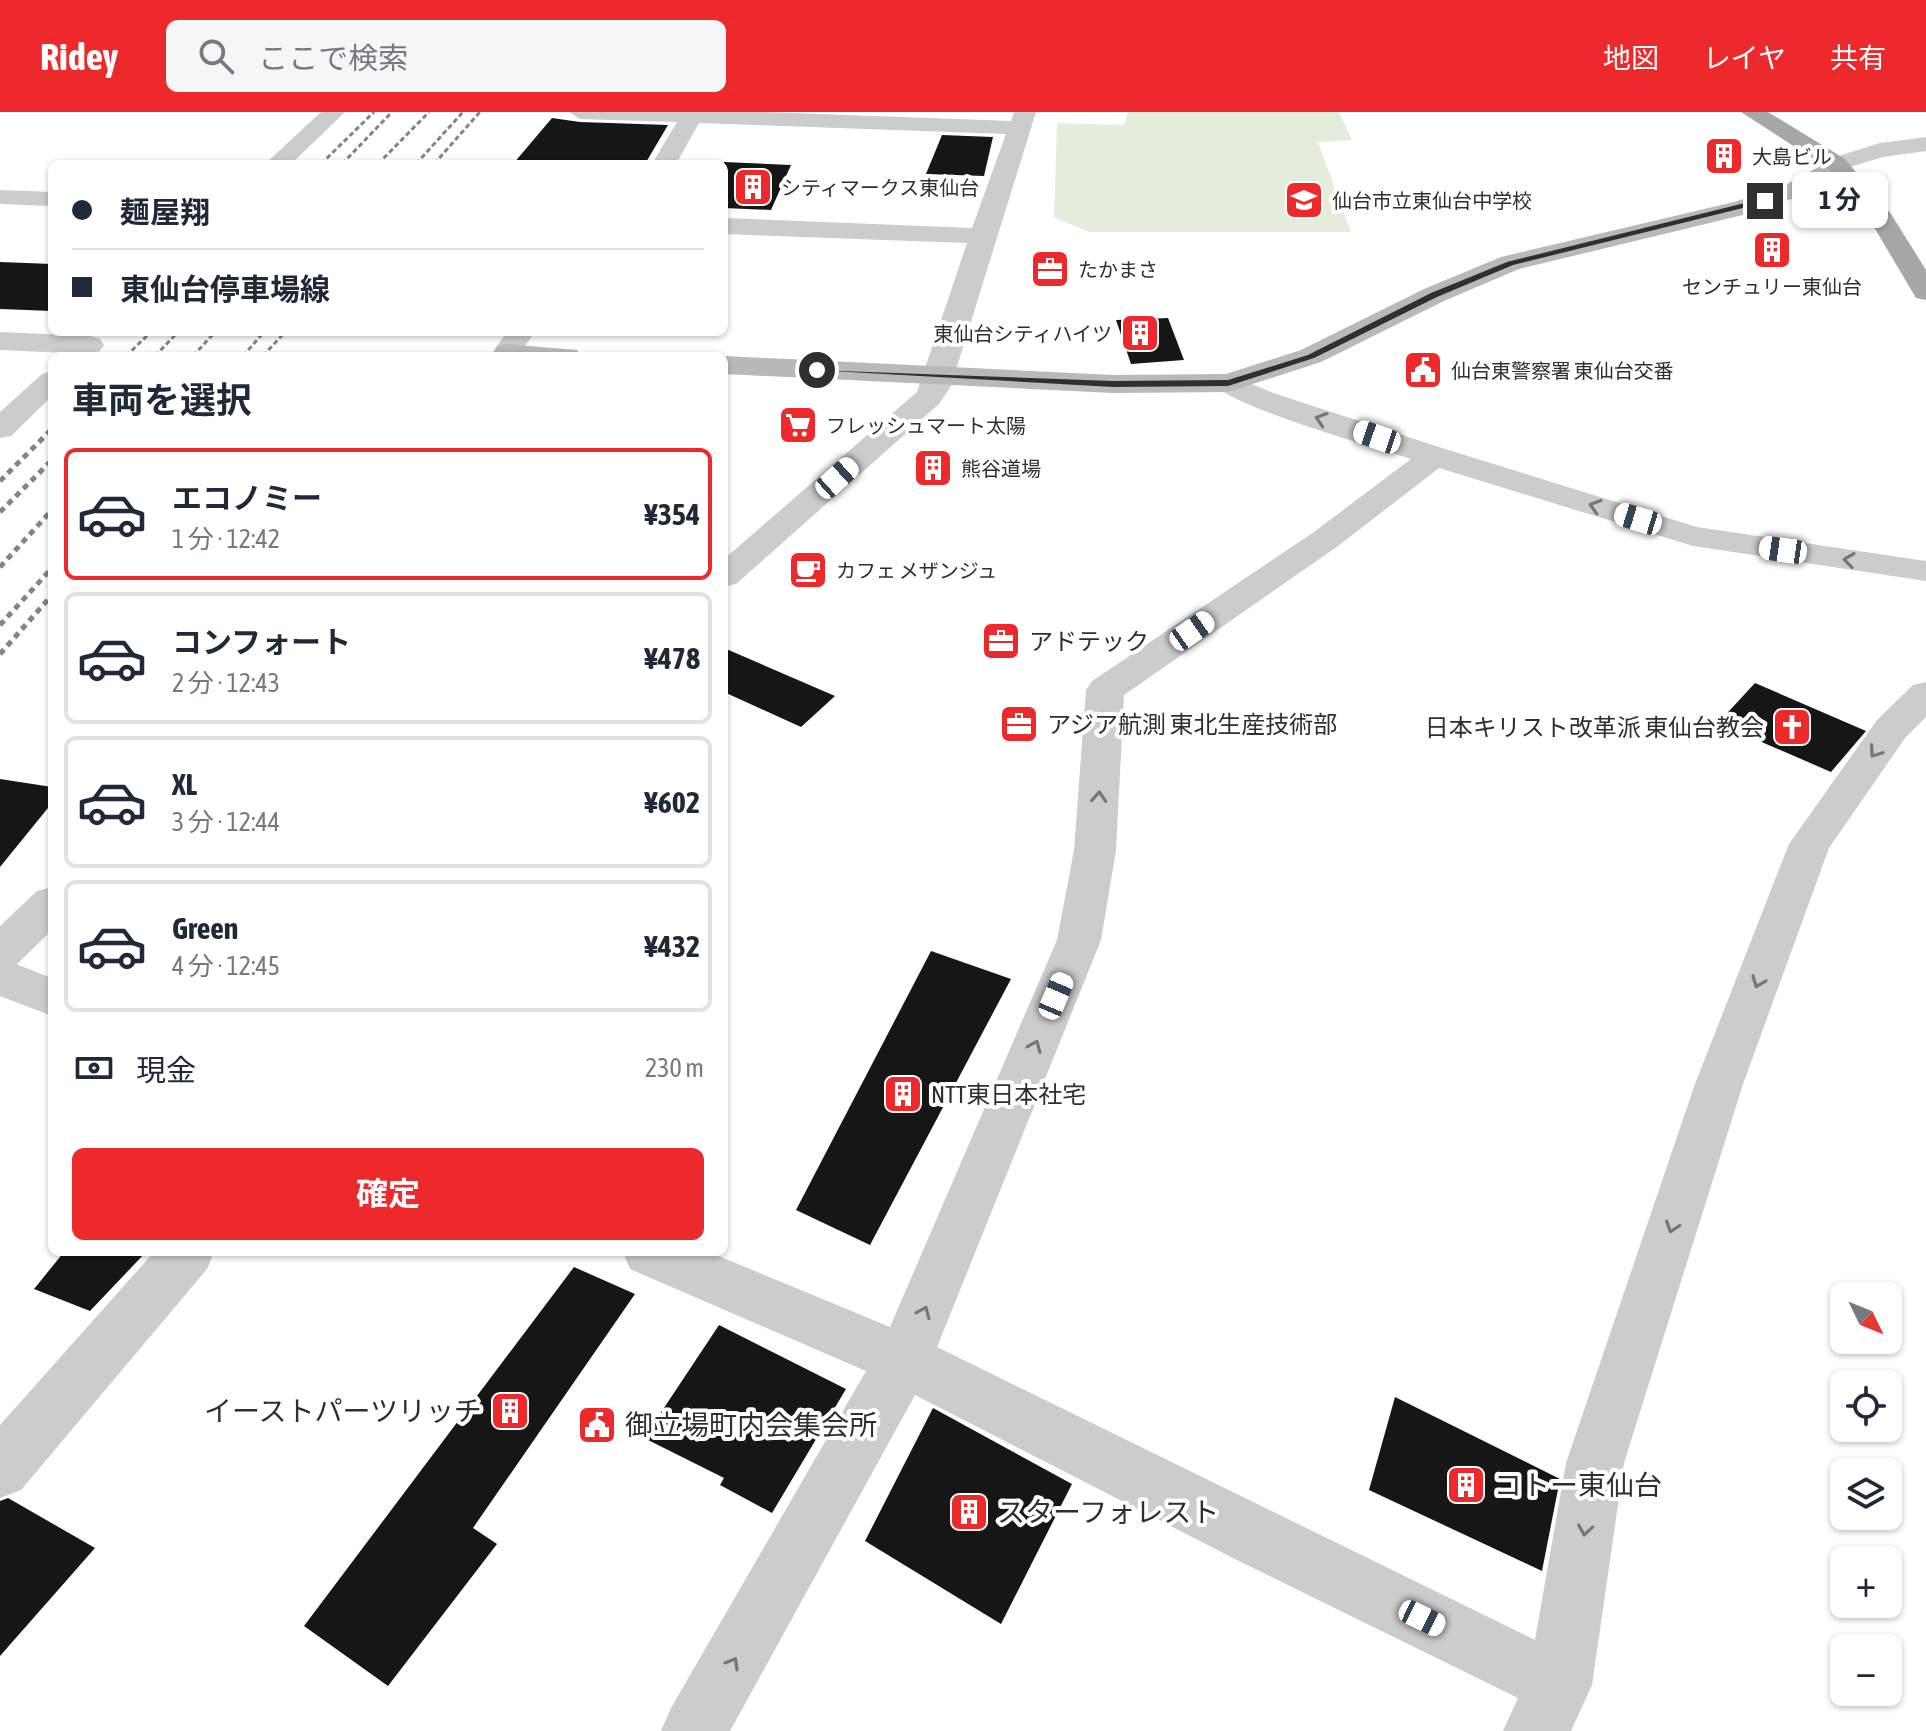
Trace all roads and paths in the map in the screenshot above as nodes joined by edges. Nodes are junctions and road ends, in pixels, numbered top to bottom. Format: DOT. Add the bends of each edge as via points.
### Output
graph roads {
  1 [pos="334,112"];
  2 [pos="580,112"];
  3 [pos="1752,112"];
  4 [pos="693,114"];
  5 [pos="1022,120"];
  6 [pos="1926,144"];
  7 [pos="281,160"];
  8 [pos="666,160"];
  9 [pos="1837,164"];
  10 [pos="0,197"];
  11 [pos="48,199"];
  12 [pos="728,226"];
  13 [pos="982,236"];
  14 [pos="1926,292"];
  15 [pos="0,341"];
  16 [pos="91,344"];
  17 [pos="510,347"];
  18 [pos="542,352"];
  19 [pos="728,365"];
  20 [pos="942,377"];
  21 [pos="1228,383"];
  22 [pos="48,384"];
  23 [pos="0,429"];
  24 [pos="1434,456"];
  25 [pos="1926,571"];
  26 [pos="728,573"];
  27 [pos="1926,694"];
  28 [pos="48,907"];
  29 [pos="0,953"];
  30 [pos="0,976"];
  31 [pos="48,996"];
  32 [pos="185,1256"];
  33 [pos="658,1256"];
  34 [pos="904,1360"];
  35 [pos="0,1469"];
  36 [pos="1548,1708"];
  37 [pos="694,1731"];
  1 -- 7 [label="street"];
  2 -- 4 [label="street"];
  3 -- 9 [label="main road"];
  4 -- 5 [label="street"];
  4 -- 8 [label="street"];
  5 -- 13 [label="street"];
  6 -- 9 [label="street" via="1880,150"];
  9 -- 14 [label="main road" via="1882,219"];
  9 -- 21 [label="main road" via="1794,190 1742,208 1510,263 1311,356"];
  10 -- 11 [label="street"];
  12 -- 13 [label="street"];
  13 -- 20 [label="street"];
  15 -- 16 [label="street"];
  17 -- 18 [label="main road"];
  19 -- 20 [label="main road"];
  20 -- 21 [label="main road"];
  20 -- 26 [label="street" via="928,398"];
  24 -- 21 [label="street, one-way"];
  22 -- 23 [label="street"];
  25 -- 24 [label="street, one-way" via="1693,536"];
  34 -- 24 [label="street, one-way" via="1079,940 1095,850 1105,690 1326,539"];
  27 -- 36 [label="street, one-way" via="1891,729 1810,844 1719,1084 1595,1463"];
  28 -- 29 [label="street"];
  30 -- 31 [label="street"];
  32 -- 35 [label="street"];
  33 -- 34 [label="street"];
  34 -- 36 [label="street" via="1256,1538"];
  37 -- 34 [label="street, one-way"];
}
